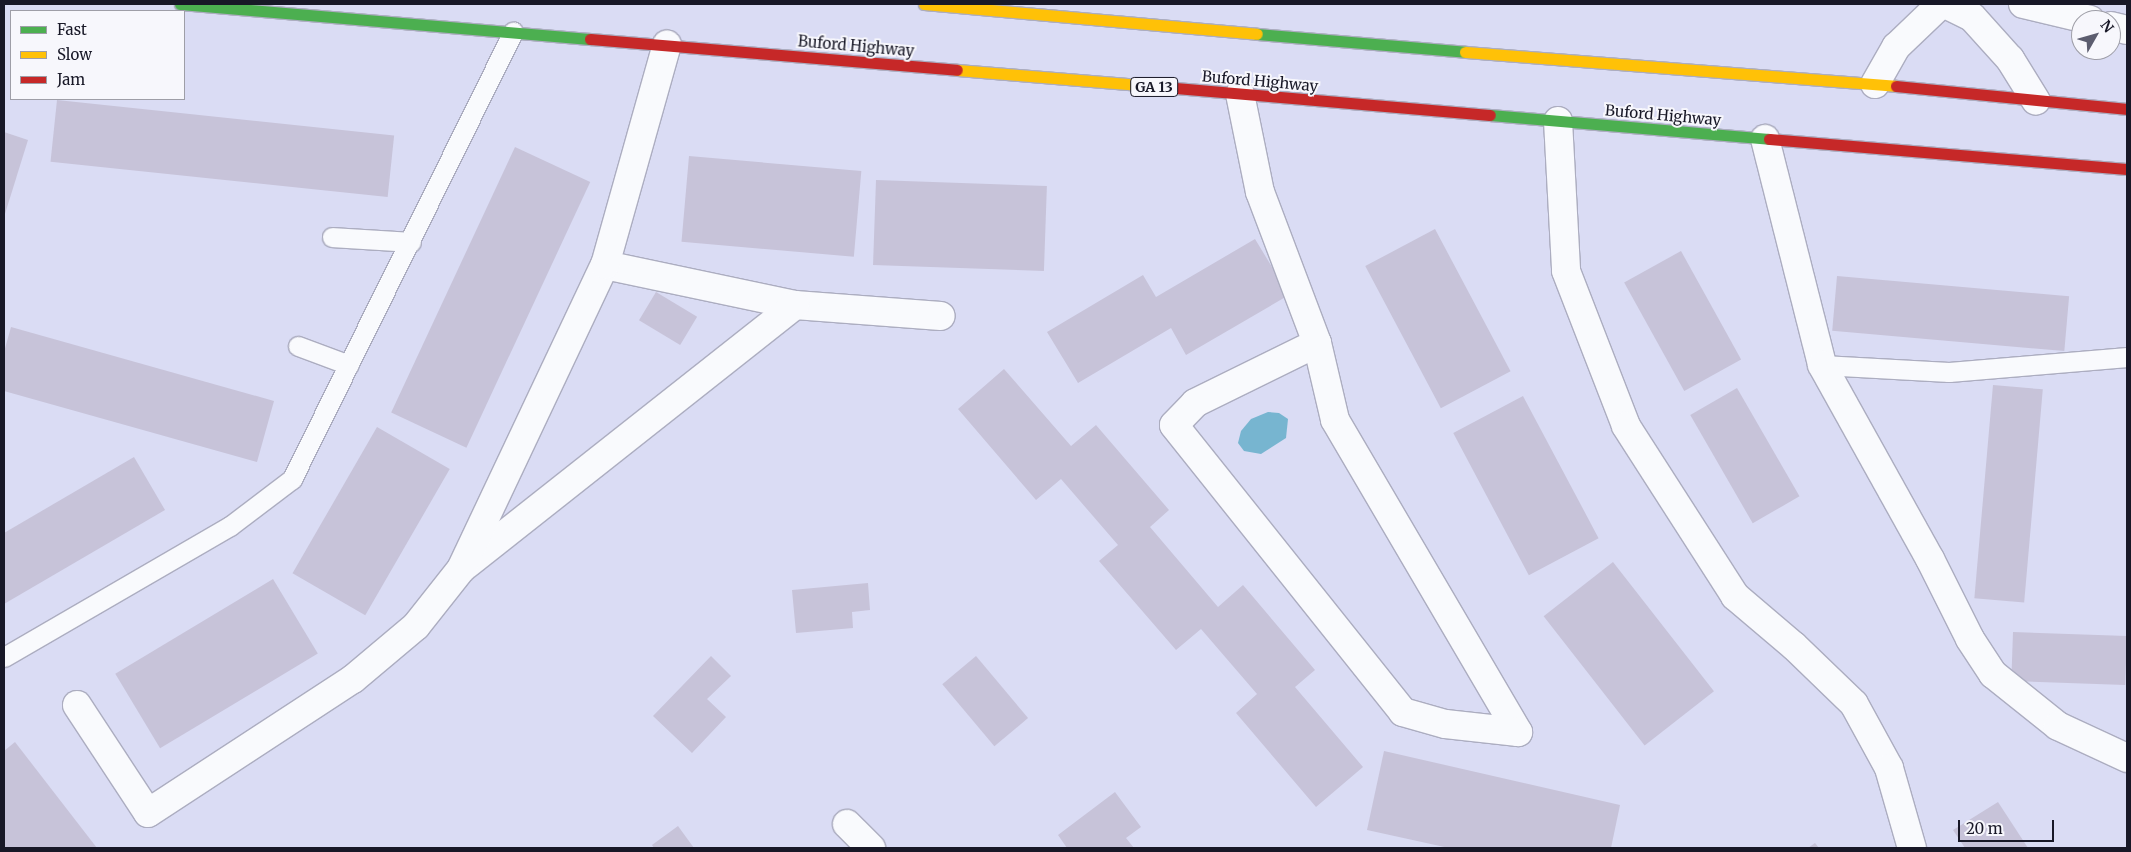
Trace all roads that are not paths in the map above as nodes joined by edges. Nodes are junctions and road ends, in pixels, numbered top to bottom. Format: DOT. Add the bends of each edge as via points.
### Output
graph roads {
  1 [pos="180,4"];
  2 [pos="924,4"];
  3 [pos="1941,4"];
  4 [pos="1945,4"];
  5 [pos="2023,4"];
  6 [pos="2071,15"];
  7 [pos="513,32"];
  8 [pos="667,45"];
  9 [pos="1875,84"];
  10 [pos="1240,94"];
  11 [pos="2036,101"];
  12 [pos="2127,108"];
  13 [pos="1558,121"];
  14 [pos="1765,139"];
  15 [pos="2127,170"];
  16 [pos="332,237"];
  17 [pos="411,242"];
  18 [pos="605,265"];
  19 [pos="795,305"];
  20 [pos="941,316"];
  21 [pos="1316,343"];
  22 [pos="298,346"];
  23 [pos="2127,357"];
  24 [pos="349,365"];
  25 [pos="1822,365"];
  26 [pos="461,568"];
  27 [pos="4,657"];
  28 [pos="77,704"];
  29 [pos="2127,758"];
  30 [pos="847,824"];
  31 [pos="871,848"];
  32 [pos="1912,848"];
  1 -- 7 [label="main road, Buford Highway / GA 13"];
  2 -- 9 [label="main road" via="1447,51"];
  3 -- 9 [label="street" via="1896,47"];
  4 -- 11 [label="street" via="1972,17 2010,59"];
  5 -- 6 [label="street"];
  7 -- 8 [label="main road, Buford Highway / GA 13"];
  7 -- 17 [label="lane"];
  8 -- 10 [label="main road, Buford Highway / GA 13"];
  8 -- 18 [label="street"];
  9 -- 11 [label="main road"];
  10 -- 13 [label="main road, Buford Highway / GA 13"];
  10 -- 21 [label="street" via="1260,192"];
  11 -- 12 [label="main road"];
  13 -- 14 [label="main road, Buford Highway / GA 13"];
  13 -- 32 [label="street" via="1566,271 1626,426 1735,596 1794,646 1854,704 1889,768"];
  14 -- 15 [label="main road, Buford Highway / GA 13"];
  14 -- 25 [label="street"];
  16 -- 17 [label="lane"];
  17 -- 24 [label="lane"];
  18 -- 19 [label="street"];
  18 -- 26 [label="street"];
  19 -- 20 [label="street"];
  19 -- 26 [label="street"];
  21 -- 21 [label="street" via="1336,420 1518,732 1445,724 1403,712 1174,425 1195,403"];
  22 -- 24 [label="lane"];
  23 -- 25 [label="lane" via="1949,372"];
  24 -- 27 [label="lane" via="292,479 230,526"];
  25 -- 29 [label="street" via="1930,559 1970,639 1993,674 2058,726"];
  26 -- 28 [label="street" via="416,626 353,679 148,813"];
  30 -- 31 [label="street"];
}
